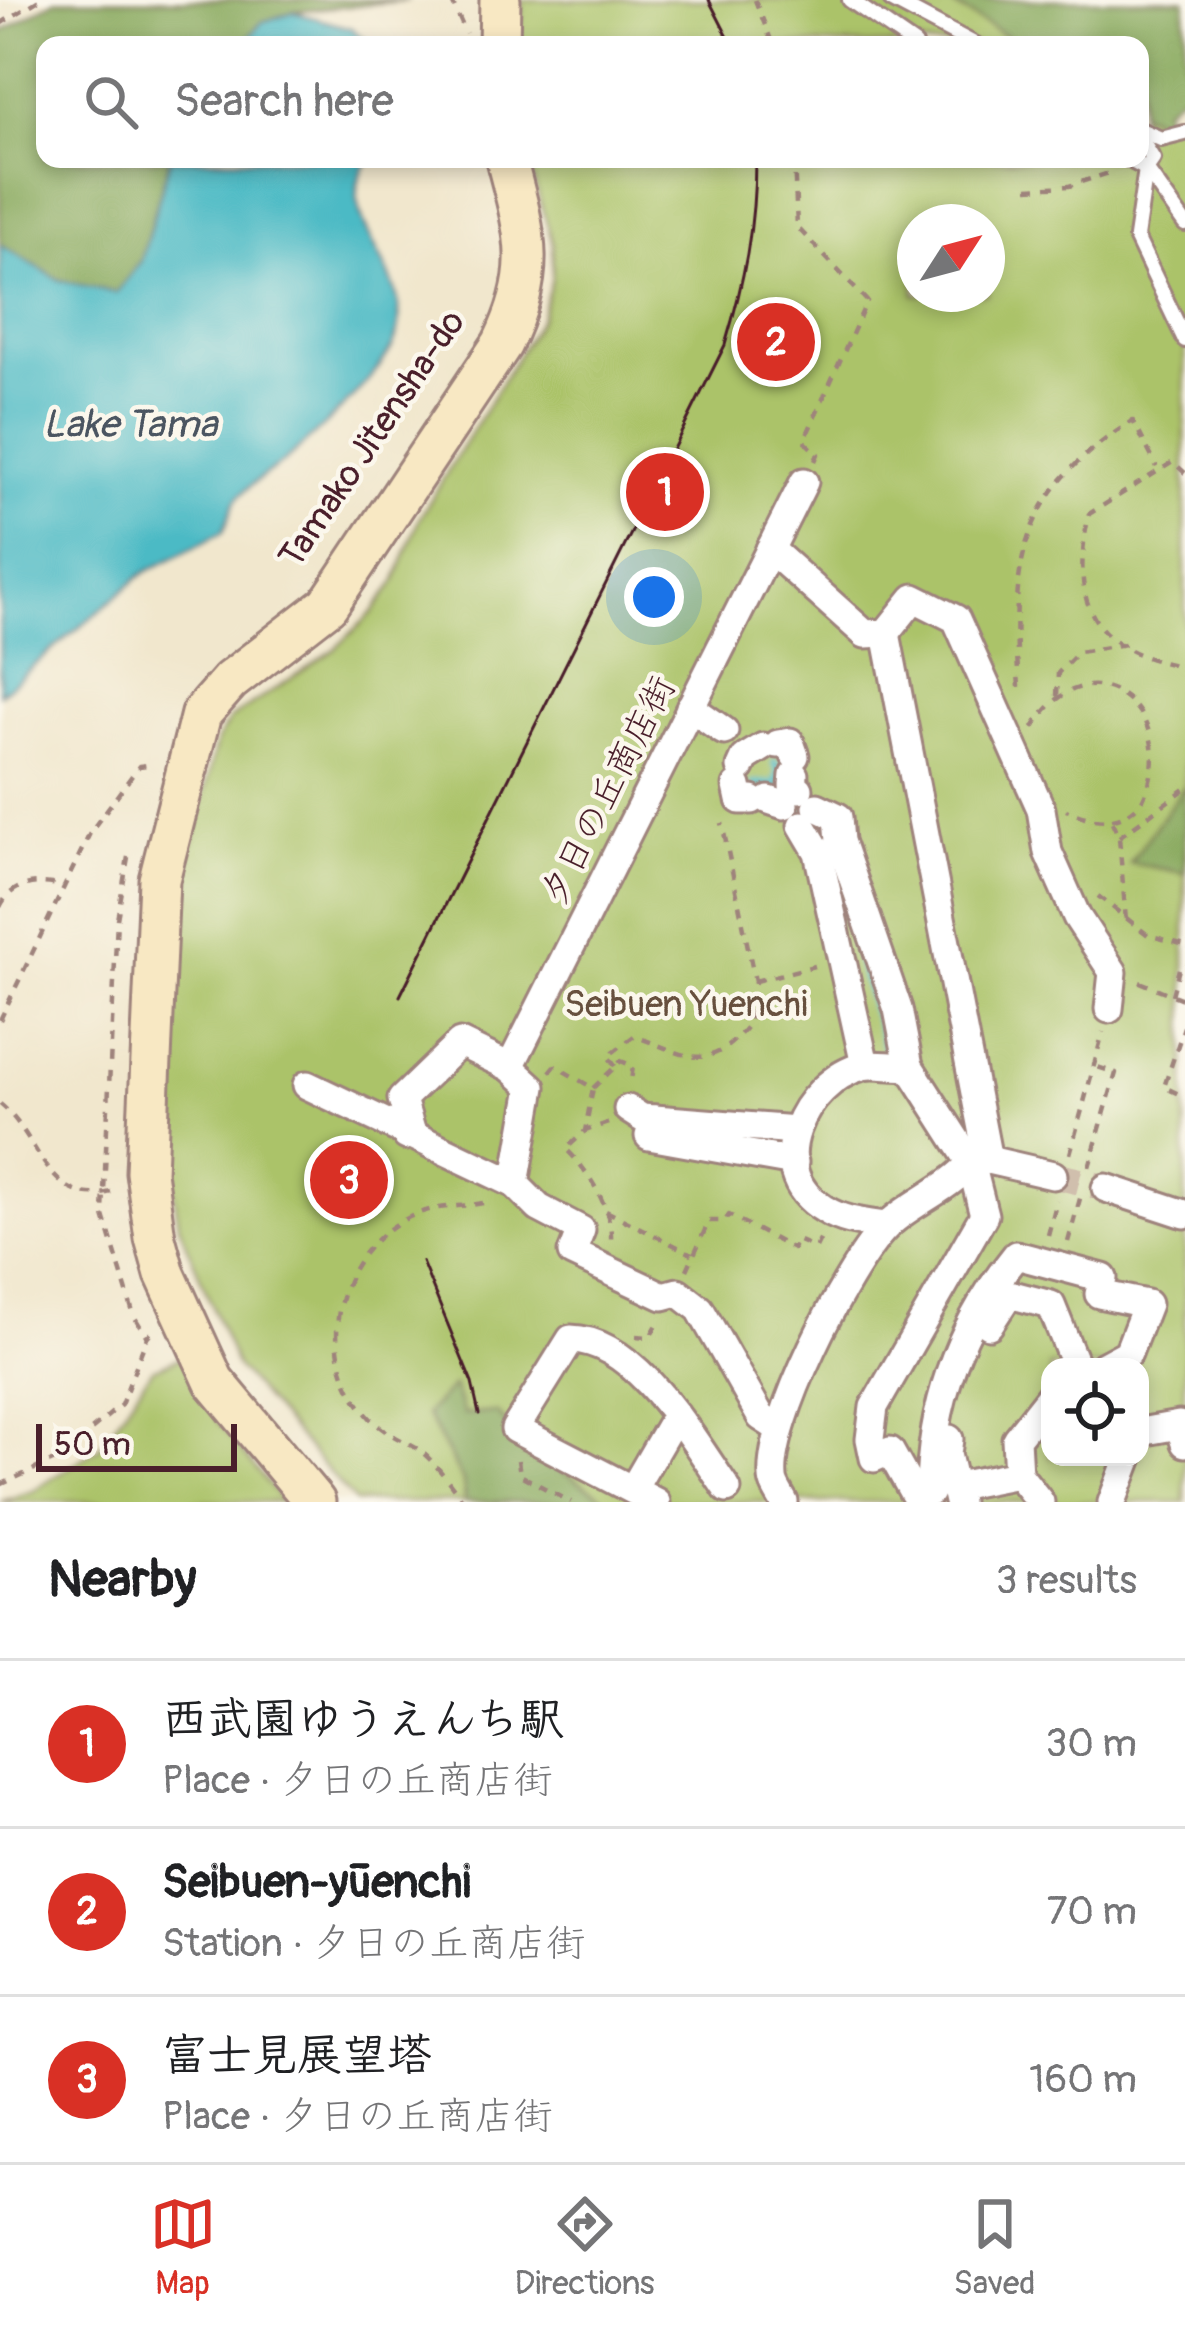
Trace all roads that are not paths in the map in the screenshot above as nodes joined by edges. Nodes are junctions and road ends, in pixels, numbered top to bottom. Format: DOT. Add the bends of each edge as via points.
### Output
graph roads {
  1 [pos="500,0"];
  2 [pos="850,0"];
  3 [pos="891,0"];
  4 [pos="499,36"];
  5 [pos="901,36"];
  6 [pos="959,36"];
  7 [pos="1185,133"];
  8 [pos="1149,136"];
  9 [pos="508,168"];
  10 [pos="1146,169"];
  11 [pos="1185,224"];
  12 [pos="1185,340"];
  13 [pos="804,482"];
  14 [pos="770,549"];
  15 [pos="886,633"];
  16 [pos="690,707"];
  17 [pos="724,731"];
  18 [pos="1109,1009"];
  19 [pos="512,1062"];
  20 [pos="889,1067"];
  21 [pos="308,1084"];
  22 [pos="796,1130"];
  23 [pos="407,1136"];
  24 [pos="794,1162"];
  25 [pos="980,1162"];
  26 [pos="1059,1182"];
  27 [pos="1106,1188"];
  28 [pos="519,1190"];
  29 [pos="1185,1214"];
  30 [pos="984,1215"];
  31 [pos="886,1226"];
  32 [pos="1028,1258"];
  33 [pos="1072,1358"];
  34 [pos="1119,1358"];
  35 [pos="1041,1407"];
  36 [pos="676,1415"];
  37 [pos="778,1428"];
  38 [pos="1149,1430"];
  39 [pos="1185,1443"];
  40 [pos="1127,1466"];
  41 [pos="1018,1474"];
  42 [pos="778,1491"];
  43 [pos="724,1495"];
  44 [pos="645,1496"];
  45 [pos="937,1498"];
  46 [pos="1119,1500"];
  47 [pos="315,1502"];
  48 [pos="1040,1502"];
  1 -- 4 [label="street"];
  2 -- 5 [label="lane"];
  3 -- 6 [label="lane"];
  7 -- 8 [label="lane"];
  9 -- 47 [label="street" via="529,261 502,344 328,605 230,681 201,714 153,913 146,1172 164,1274 214,1382"];
  10 -- 11 [label="lane"];
  10 -- 12 [label="lane" via="1136,237"];
  13 -- 14 [label="street, 夕日の丘商店街"];
  14 -- 15 [label="street" via="842,619 865,634"];
  14 -- 16 [label="street, 夕日の丘商店街"];
  15 -- 18 [label="street" via="914,598 956,619 1041,809 1048,852 1113,972"];
  15 -- 25 [label="street"];
  16 -- 17 [label="street"];
  16 -- 19 [label="street, 夕日の丘商店街"];
  19 -- 23 [label="street" via="460,1043 402,1099"];
  19 -- 28 [label="street" via="532,1088"];
  20 -- 20 [label="street" via="842,960 818,852 775,785 838,818 898,1009"];
  20 -- 22 [label="street" via="821,1090"];
  20 -- 25 [label="street"];
  21 -- 23 [label="street"];
  22 -- 24 [label="street"];
  22 -- 24 [label="street" via="642,1114 650,1136"];
  23 -- 28 [label="street"];
  24 -- 31 [label="street" via="820,1208"];
  25 -- 26 [label="street"];
  25 -- 30 [label="street"];
  25 -- 31 [label="street"];
  27 -- 29 [label="street"];
  28 -- 37 [label="street" via="581,1230 572,1253 700,1309 761,1418"];
  30 -- 32 [label="street" via="983,1245"];
  30 -- 45 [label="street" via="874,1407 874,1458 890,1450"];
  31 -- 37 [label="street" via="863,1254"];
  32 -- 34 [label="street" via="1102,1278 1099,1294 1148,1304"];
  32 -- 45 [label="street" via="963,1334 931,1437"];
  33 -- 45 [label="street" via="1051,1305 1009,1294 960,1386"];
  35 -- 41 [label="street" via="1016,1439"];
  36 -- 43 [label="street"];
  36 -- 44 [label="street"];
  36 -- 44 [label="street" via="595,1339 571,1339 514,1429"];
  37 -- 42 [label="street"];
  38 -- 39 [label="street" via="1179,1425"];
  40 -- 46 [label="street"];
  41 -- 45 [label="street"];
  41 -- 48 [label="street"];
  42 -- 43 [label="street"];
}
